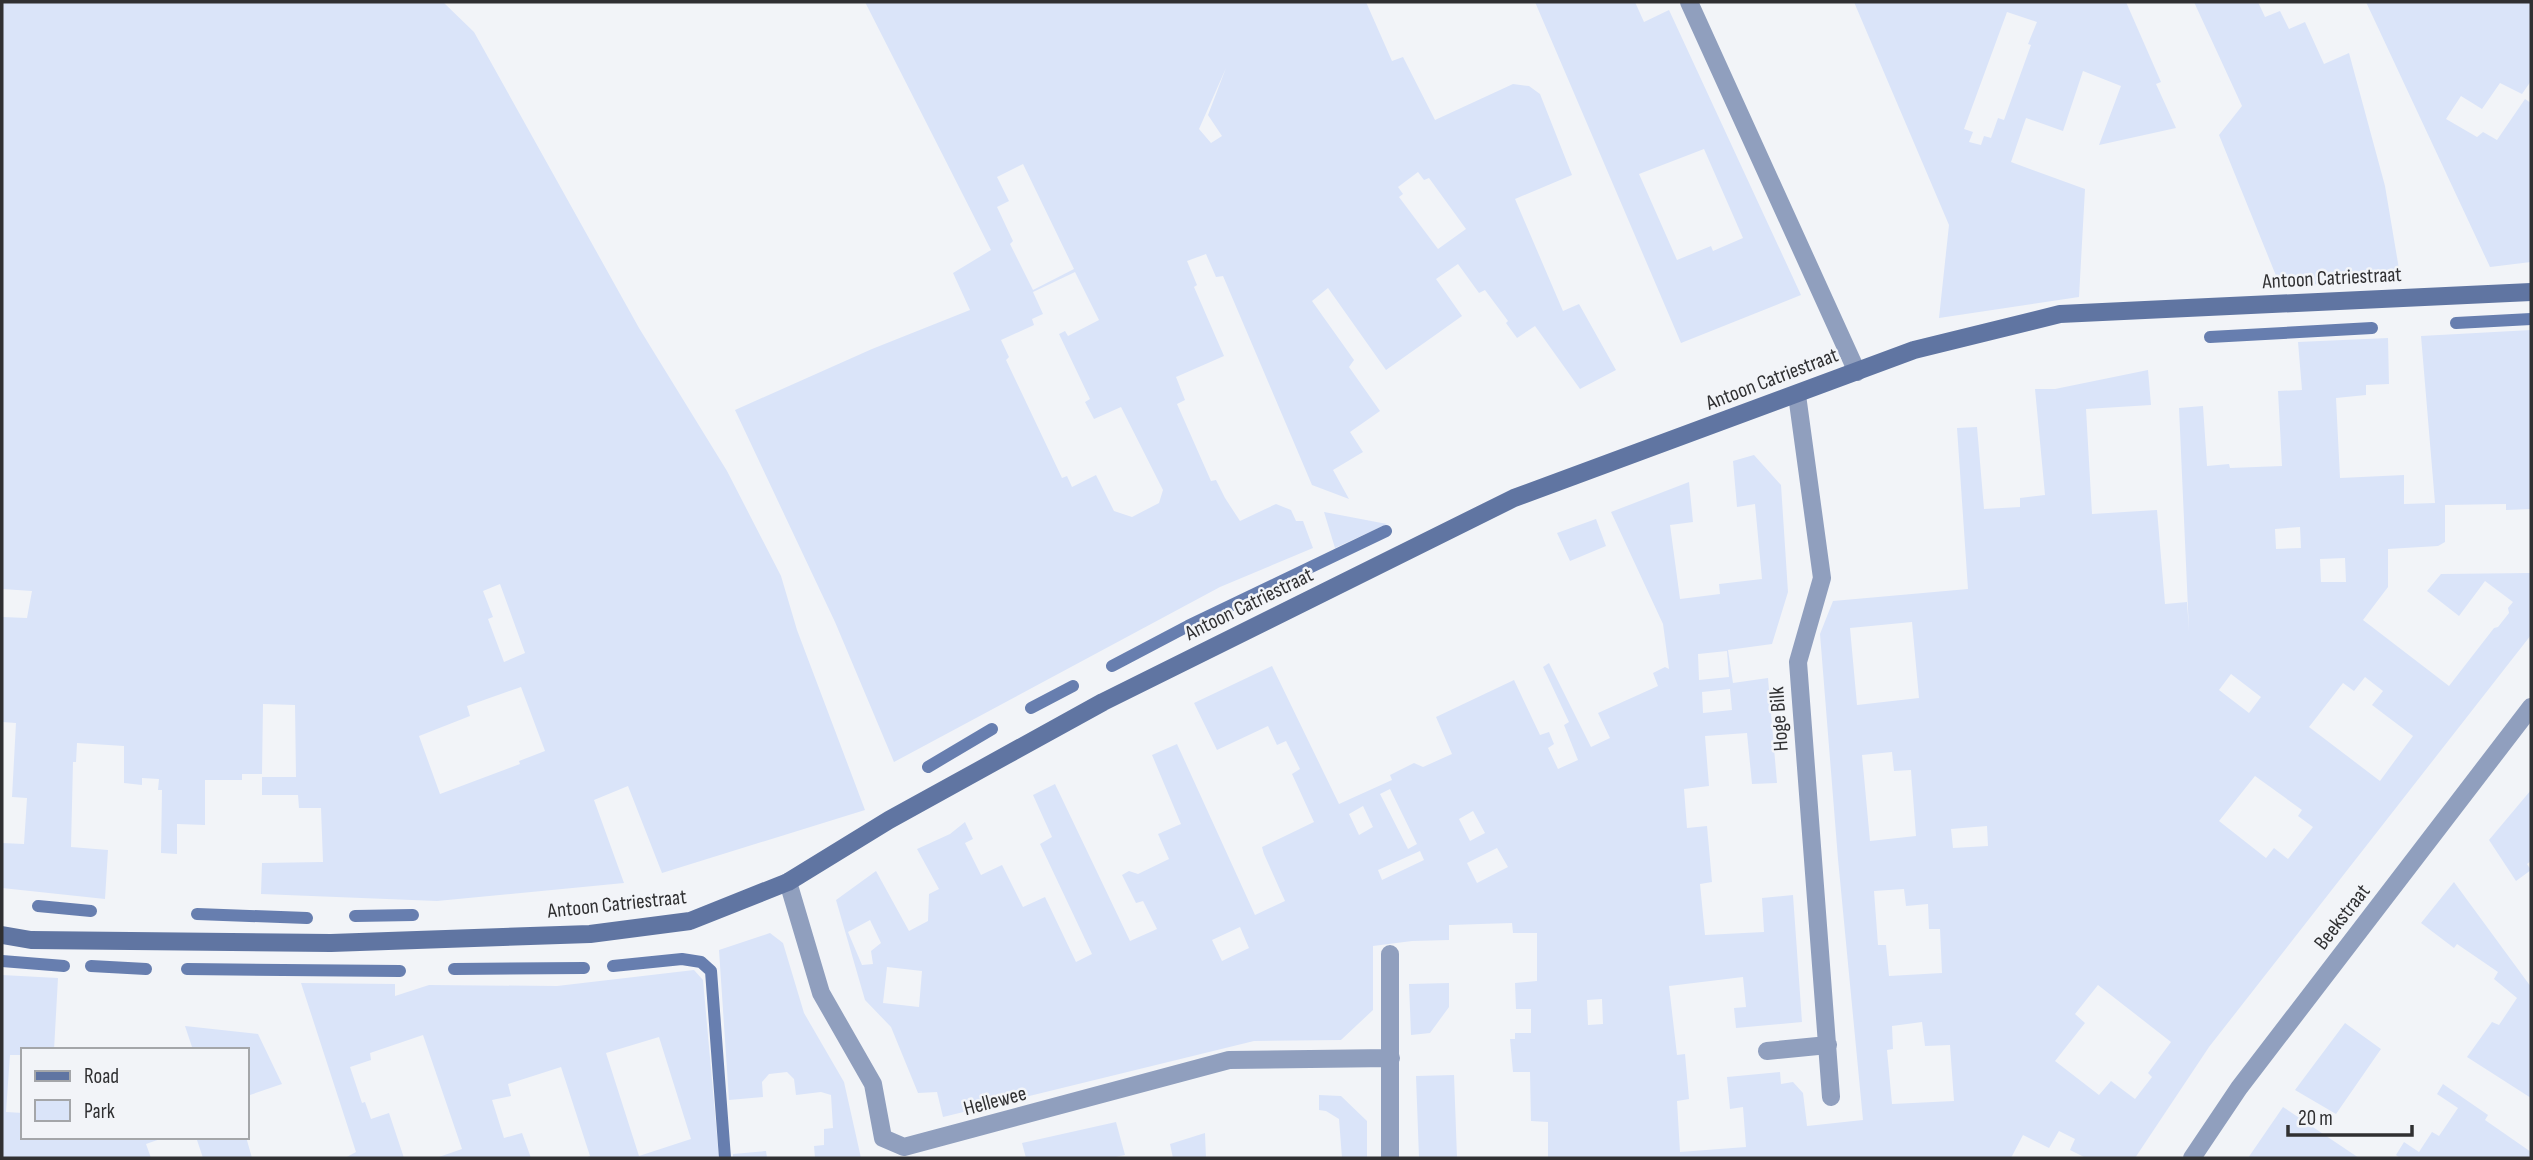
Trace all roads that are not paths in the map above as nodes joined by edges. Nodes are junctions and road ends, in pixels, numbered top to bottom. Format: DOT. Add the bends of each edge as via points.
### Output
graph roads {
  1 [pos="1689,2"];
  2 [pos="2531,292"];
  3 [pos="1857,372"];
  4 [pos="1797,395"];
  5 [pos="2531,707"];
  6 [pos="788,881"];
  7 [pos="2,935"];
  8 [pos="1390,954"];
  9 [pos="1828,1045"];
  10 [pos="1767,1051"];
  11 [pos="1391,1058"];
  12 [pos="1831,1097"];
  13 [pos="1390,1158"];
  14 [pos="2192,1158"];
  1 -- 3 [label="street"];
  2 -- 3 [label="main road, Antoon Catriestraat" via="2060,314 1914,350"];
  3 -- 4 [label="main road, Antoon Catriestraat"];
  4 -- 6 [label="main road, Antoon Catriestraat" via="1514,498 1103,702"];
  4 -- 9 [label="street, Hoge Bilk" via="1822,578 1798,662"];
  5 -- 14 [label="street, Beekstraat" via="2239,1088"];
  6 -- 7 [label="main road, Antoon Catriestraat" via="690,921 590,933 331,943 32,940"];
  6 -- 11 [label="street, Hellewee" via="821,993 873,1084 883,1138 904,1147 1229,1060"];
  8 -- 11 [label="street"];
  9 -- 10 [label="street"];
  9 -- 12 [label="street, Hoge Bilk"];
  11 -- 13 [label="street"];
}
